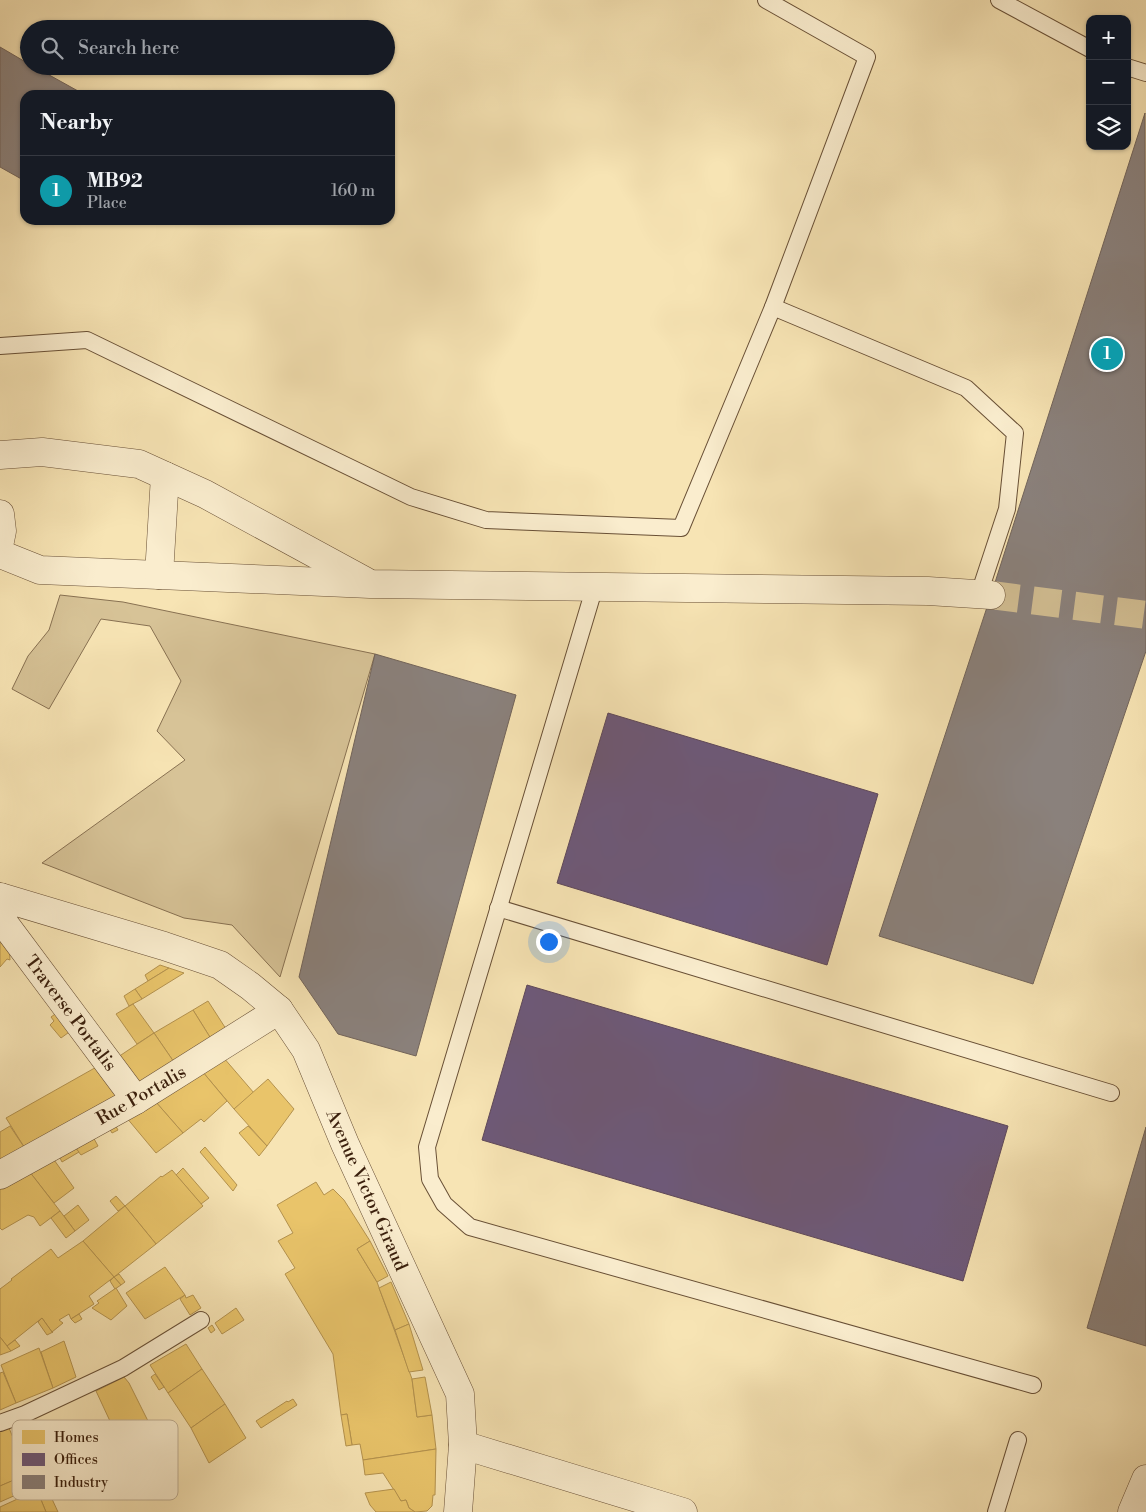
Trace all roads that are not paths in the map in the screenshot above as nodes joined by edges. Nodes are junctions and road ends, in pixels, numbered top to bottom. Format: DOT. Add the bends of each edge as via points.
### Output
graph roads {
  1 [pos="766,0"];
  2 [pos="999,0"];
  3 [pos="1086,47"];
  4 [pos="1131,67"];
  5 [pos="1146,73"];
  6 [pos="773,307"];
  7 [pos="0,346"];
  8 [pos="0,455"];
  9 [pos="165,476"];
  10 [pos="0,514"];
  11 [pos="0,541"];
  12 [pos="0,554"];
  13 [pos="159,575"];
  14 [pos="370,584"];
  15 [pos="595,586"];
  16 [pos="985,595"];
  17 [pos="0,897"];
  18 [pos="498,908"];
  19 [pos="278,1010"];
  20 [pos="1111,1093"];
  21 [pos="136,1100"];
  22 [pos="0,1175"];
  23 [pos="201,1320"];
  24 [pos="1034,1385"];
  25 [pos="0,1423"];
  26 [pos="1018,1440"];
  27 [pos="463,1445"];
  28 [pos="1146,1479"];
  29 [pos="458,1512"];
  30 [pos="683,1512"];
  31 [pos="996,1512"];
  32 [pos="1132,1512"];
  1 -- 6 [label="lane" via="867,57"];
  2 -- 3 [label="lane"];
  4 -- 5 [label="lane"];
  6 -- 7 [label="lane" via="680,528 486,520 411,497 87,340"];
  6 -- 16 [label="lane" via="966,388 1015,433 1007,509"];
  8 -- 9 [label="street" via="42,452 139,464"];
  9 -- 13 [label="street"];
  9 -- 14 [label="street" via="206,494"];
  10 -- 11 [label="street"];
  12 -- 13 [label="street" via="40,570"];
  13 -- 14 [label="street"];
  14 -- 15 [label="street"];
  15 -- 16 [label="street"];
  15 -- 18 [label="lane"];
  17 -- 19 [label="street, Avenue Victor Giraud" via="220,966"];
  17 -- 21 [label="street, Traverse Portalis" via="4,923"];
  18 -- 20 [label="lane"];
  18 -- 24 [label="lane" via="427,1147 430,1179 444,1204 470,1227"];
  19 -- 21 [label="street, Rue Portalis"];
  19 -- 27 [label="street, Avenue Victor Giraud" via="306,1050 345,1144 460,1394"];
  21 -- 22 [label="street, Rue Portalis"];
  23 -- 25 [label="lane" via="123,1368"];
  26 -- 31 [label="lane"];
  27 -- 29 [label="street, Avenue Victor Giraud"];
  27 -- 30 [label="street"];
  28 -- 32 [label="street"];
}
